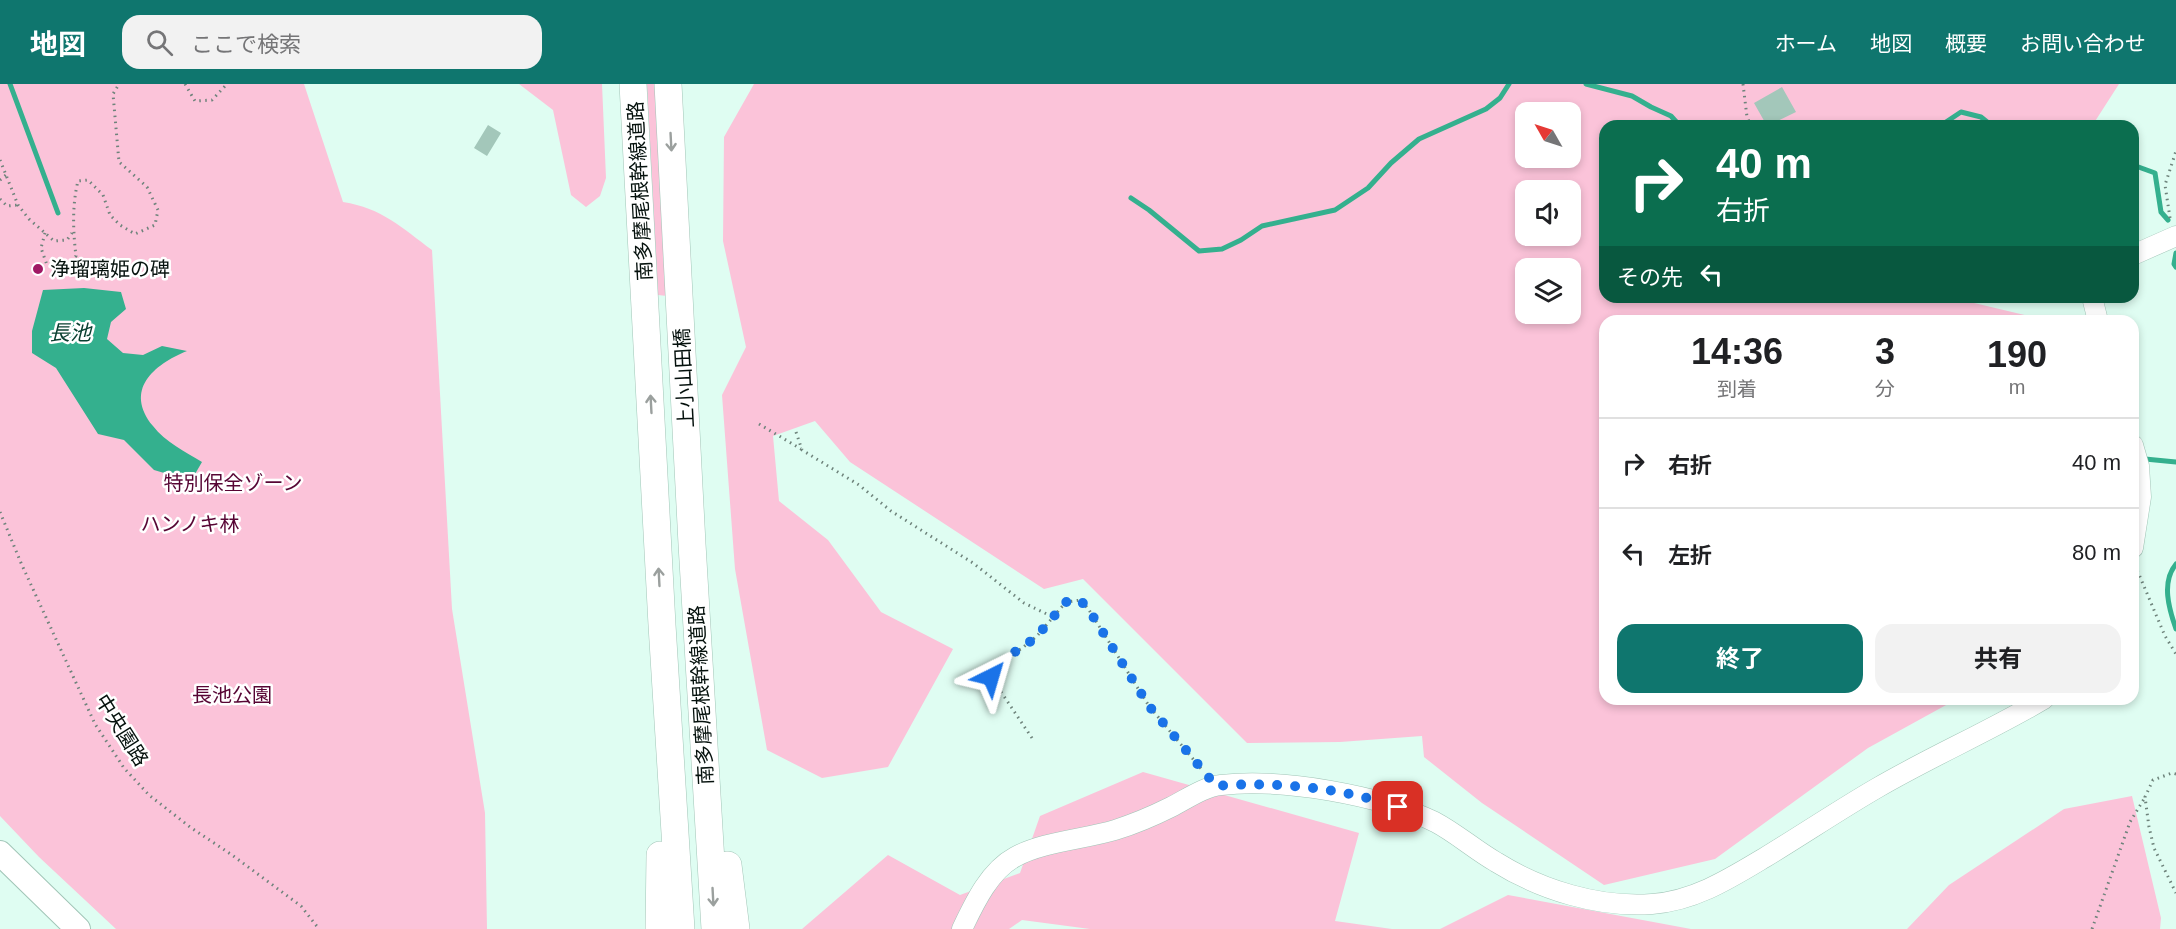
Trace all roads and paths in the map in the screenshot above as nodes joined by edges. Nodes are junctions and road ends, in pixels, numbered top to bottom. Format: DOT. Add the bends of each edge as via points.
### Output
graph roads {
  1 [pos="119,84"];
  2 [pos="184,84"];
  3 [pos="227,84"];
  4 [pos="633,84"];
  5 [pos="668,84"];
  6 [pos="1743,84"];
  7 [pos="1748,120"];
  8 [pos="2176,151"];
  9 [pos="0,160"];
  10 [pos="6,175"];
  11 [pos="0,180"];
  12 [pos="0,199"];
  13 [pos="18,205"];
  14 [pos="45,232"];
  15 [pos="73,232"];
  16 [pos="2176,237"];
  17 [pos="2139,252"];
  18 [pos="679,296"];
  19 [pos="646,298"];
  20 [pos="759,424"];
  21 [pos="796,432"];
  22 [pos="802,450"];
  23 [pos="688,461"];
  24 [pos="654,462"];
  25 [pos="2139,466"];
  26 [pos="2139,510"];
  27 [pos="0,513"];
  28 [pos="692,544"];
  29 [pos="2139,574"];
  30 [pos="1053,617"];
  31 [pos="662,625"];
  32 [pos="2176,654"];
  33 [pos="2034,705"];
  34 [pos="1032,738"];
  35 [pos="2176,774"];
  36 [pos="1216,786"];
  37 [pos="2145,797"];
  38 [pos="0,853"];
  39 [pos="2176,893"];
  40 [pos="78,929"];
  41 [pos="319,929"];
  42 [pos="660,929"];
  43 [pos="681,929"];
  44 [pos="715,929"];
  45 [pos="736,929"];
  46 [pos="962,929"];
  47 [pos="2092,929"];
  1 -- 15 [label="path" via="113,94 119,162 147,188 158,210 155,225 135,234 120,225 110,215 103,195 88,180 78,181"];
  2 -- 3 [label="path" via="195,101 212,100"];
  4 -- 19 [label="main road, 南多摩尾根幹線道路"];
  5 -- 18 [label="main road, 南多摩尾根幹線道路, one-way"];
  6 -- 7 [label="path"];
  8 -- 16 [label="path" via="2165,185"];
  9 -- 10 [label="path"];
  10 -- 11 [label="path"];
  10 -- 13 [label="path"];
  12 -- 13 [label="path" via="7,206"];
  13 -- 14 [label="path"];
  14 -- 15 [label="path" via="54,241 67,240"];
  14 -- 15 [label="path" via="42,248 47,265 65,267 76,256"];
  16 -- 17 [label="street"];
  18 -- 23 [label="main road, 上小山田橋"];
  24 -- 19 [label="main road, 上小山田橋, one-way"];
  20 -- 22 [label="path"];
  21 -- 22 [label="path"];
  22 -- 30 [label="path" via="973,563 1024,603"];
  23 -- 28 [label="main road, 南多摩尾根幹線道路"];
  31 -- 24 [label="main road, 南多摩尾根幹線道路, one-way"];
  25 -- 26 [label="street"];
  27 -- 41 [label="path, 中央園路" via="95,724 124,768 149,795 301,906"];
  28 -- 44 [label="main road, 南多摩尾根幹線道路, one-way"];
  28 -- 45 [label="main road"];
  29 -- 32 [label="path"];
  30 -- 34 [label="path" via="1037,636 1006,656 991,677"];
  30 -- 36 [label="path" via="1066,602 1080,600 1149,706"];
  31 -- 42 [label="main road"];
  31 -- 43 [label="main road, 南多摩尾根幹線道路"];
  33 -- 36 [label="street" via="1897,776 1719,885 1655,904 1597,901 1548,887 1498,864 1437,824 1384,802 1285,785"];
  35 -- 37 [label="path" via="2153,780"];
  36 -- 46 [label="street" via="1117,830 1030,850 1012,858 985,887"];
  37 -- 39 [label="path" via="2154,848"];
  37 -- 47 [label="path" via="2130,822"];
  38 -- 40 [label="street"];
}
